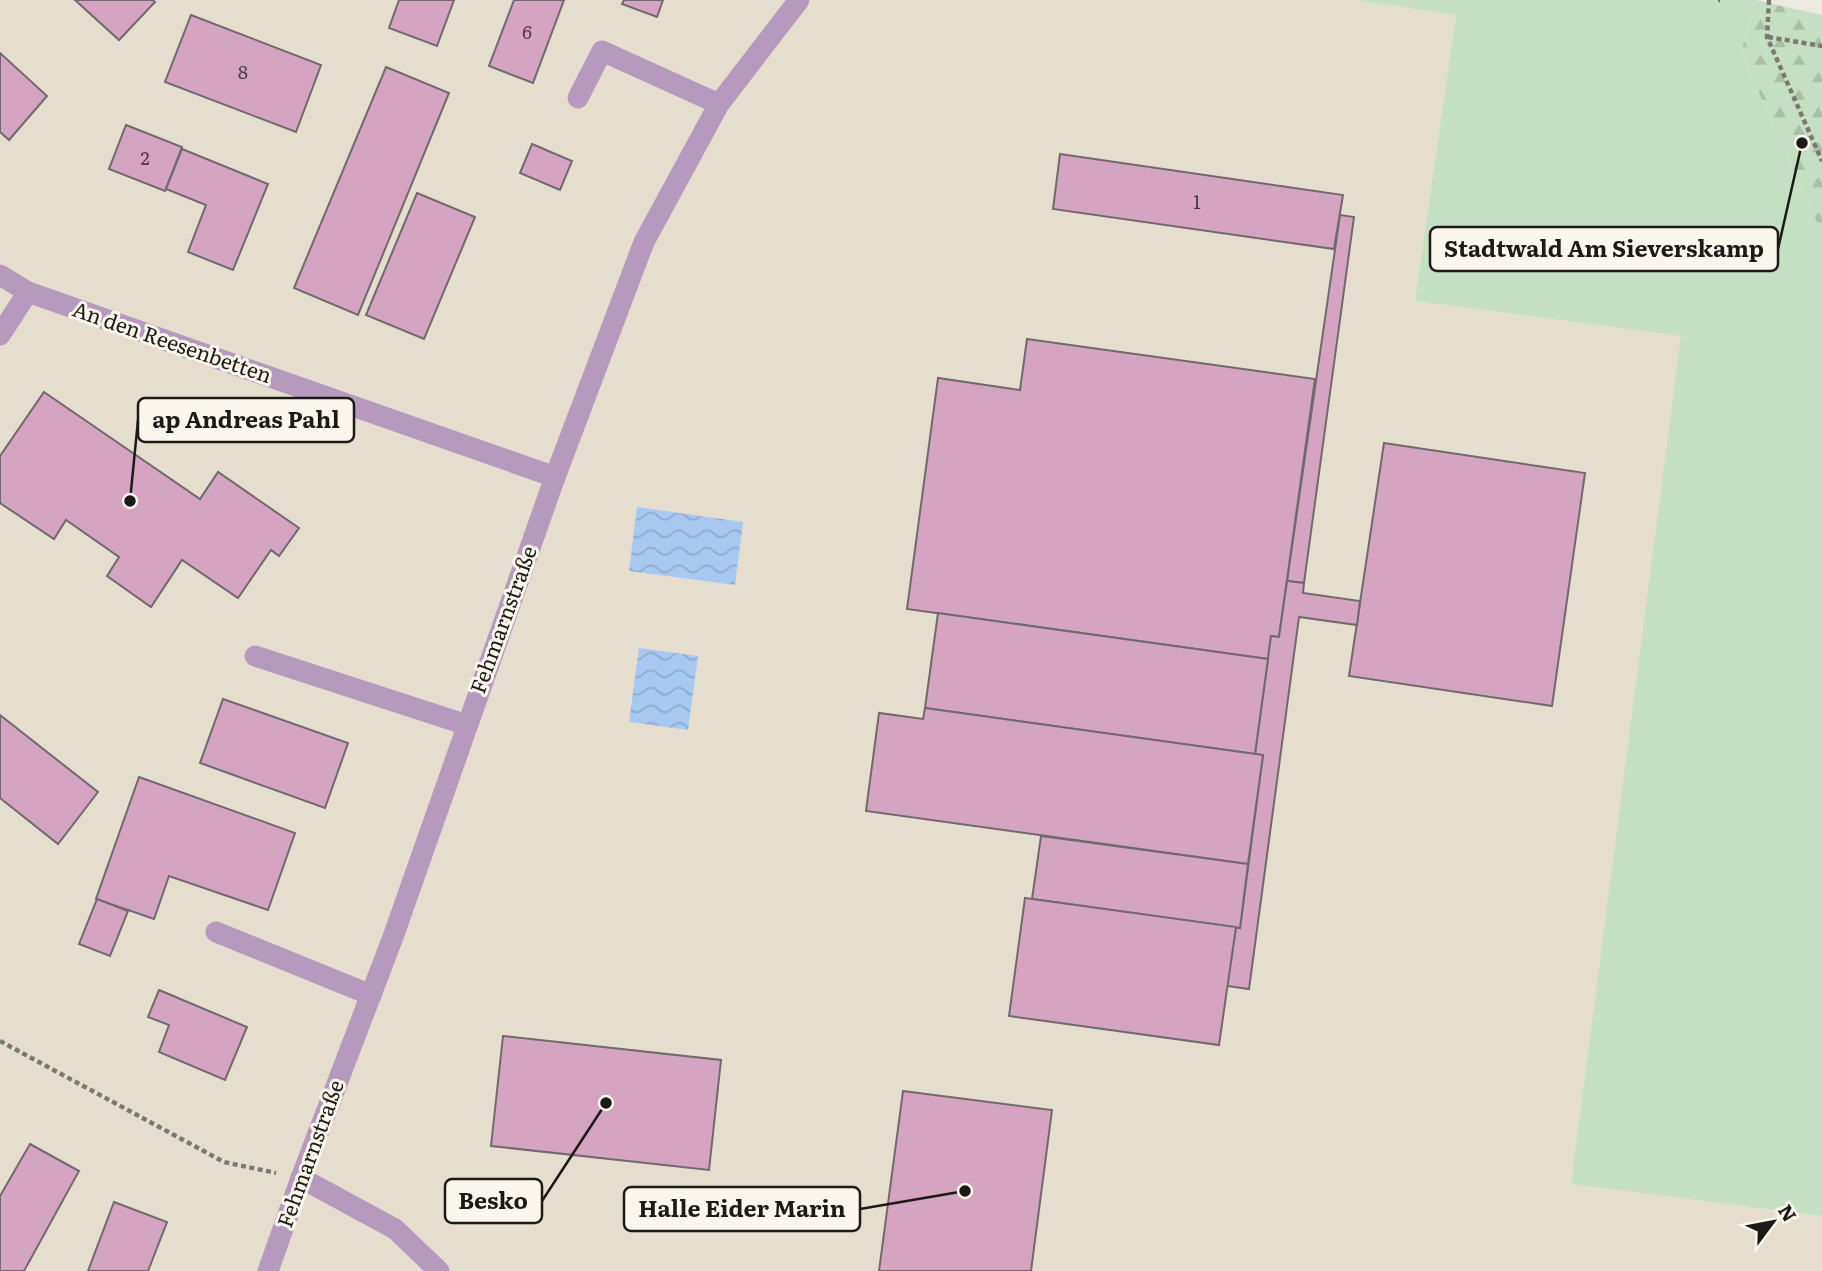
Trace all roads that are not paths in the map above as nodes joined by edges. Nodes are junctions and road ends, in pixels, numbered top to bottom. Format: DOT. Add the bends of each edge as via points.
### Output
graph roads {
  1 [pos="799,0"];
  2 [pos="578,98"];
  3 [pos="719,104"];
  4 [pos="0,275"];
  5 [pos="28,292"];
  6 [pos="0,335"];
  7 [pos="555,477"];
  8 [pos="256,656"];
  9 [pos="467,725"];
  10 [pos="216,932"];
  11 [pos="371,995"];
  12 [pos="301,1178"];
  13 [pos="268,1271"];
  14 [pos="439,1271"];
  1 -- 3 [label="street, Fehmarnstraße"];
  2 -- 3 [label="street" via="602,51"];
  3 -- 7 [label="street, Fehmarnstraße" via="644,242"];
  4 -- 5 [label="street, An den Reesenbetten"];
  5 -- 6 [label="street"];
  5 -- 7 [label="street, An den Reesenbetten"];
  7 -- 9 [label="street, Fehmarnstraße"];
  8 -- 9 [label="street"];
  9 -- 11 [label="street, Fehmarnstraße"];
  10 -- 11 [label="street"];
  11 -- 12 [label="street, Fehmarnstraße"];
  12 -- 13 [label="street, Fehmarnstraße"];
  12 -- 14 [label="street" via="395,1229"];
}
